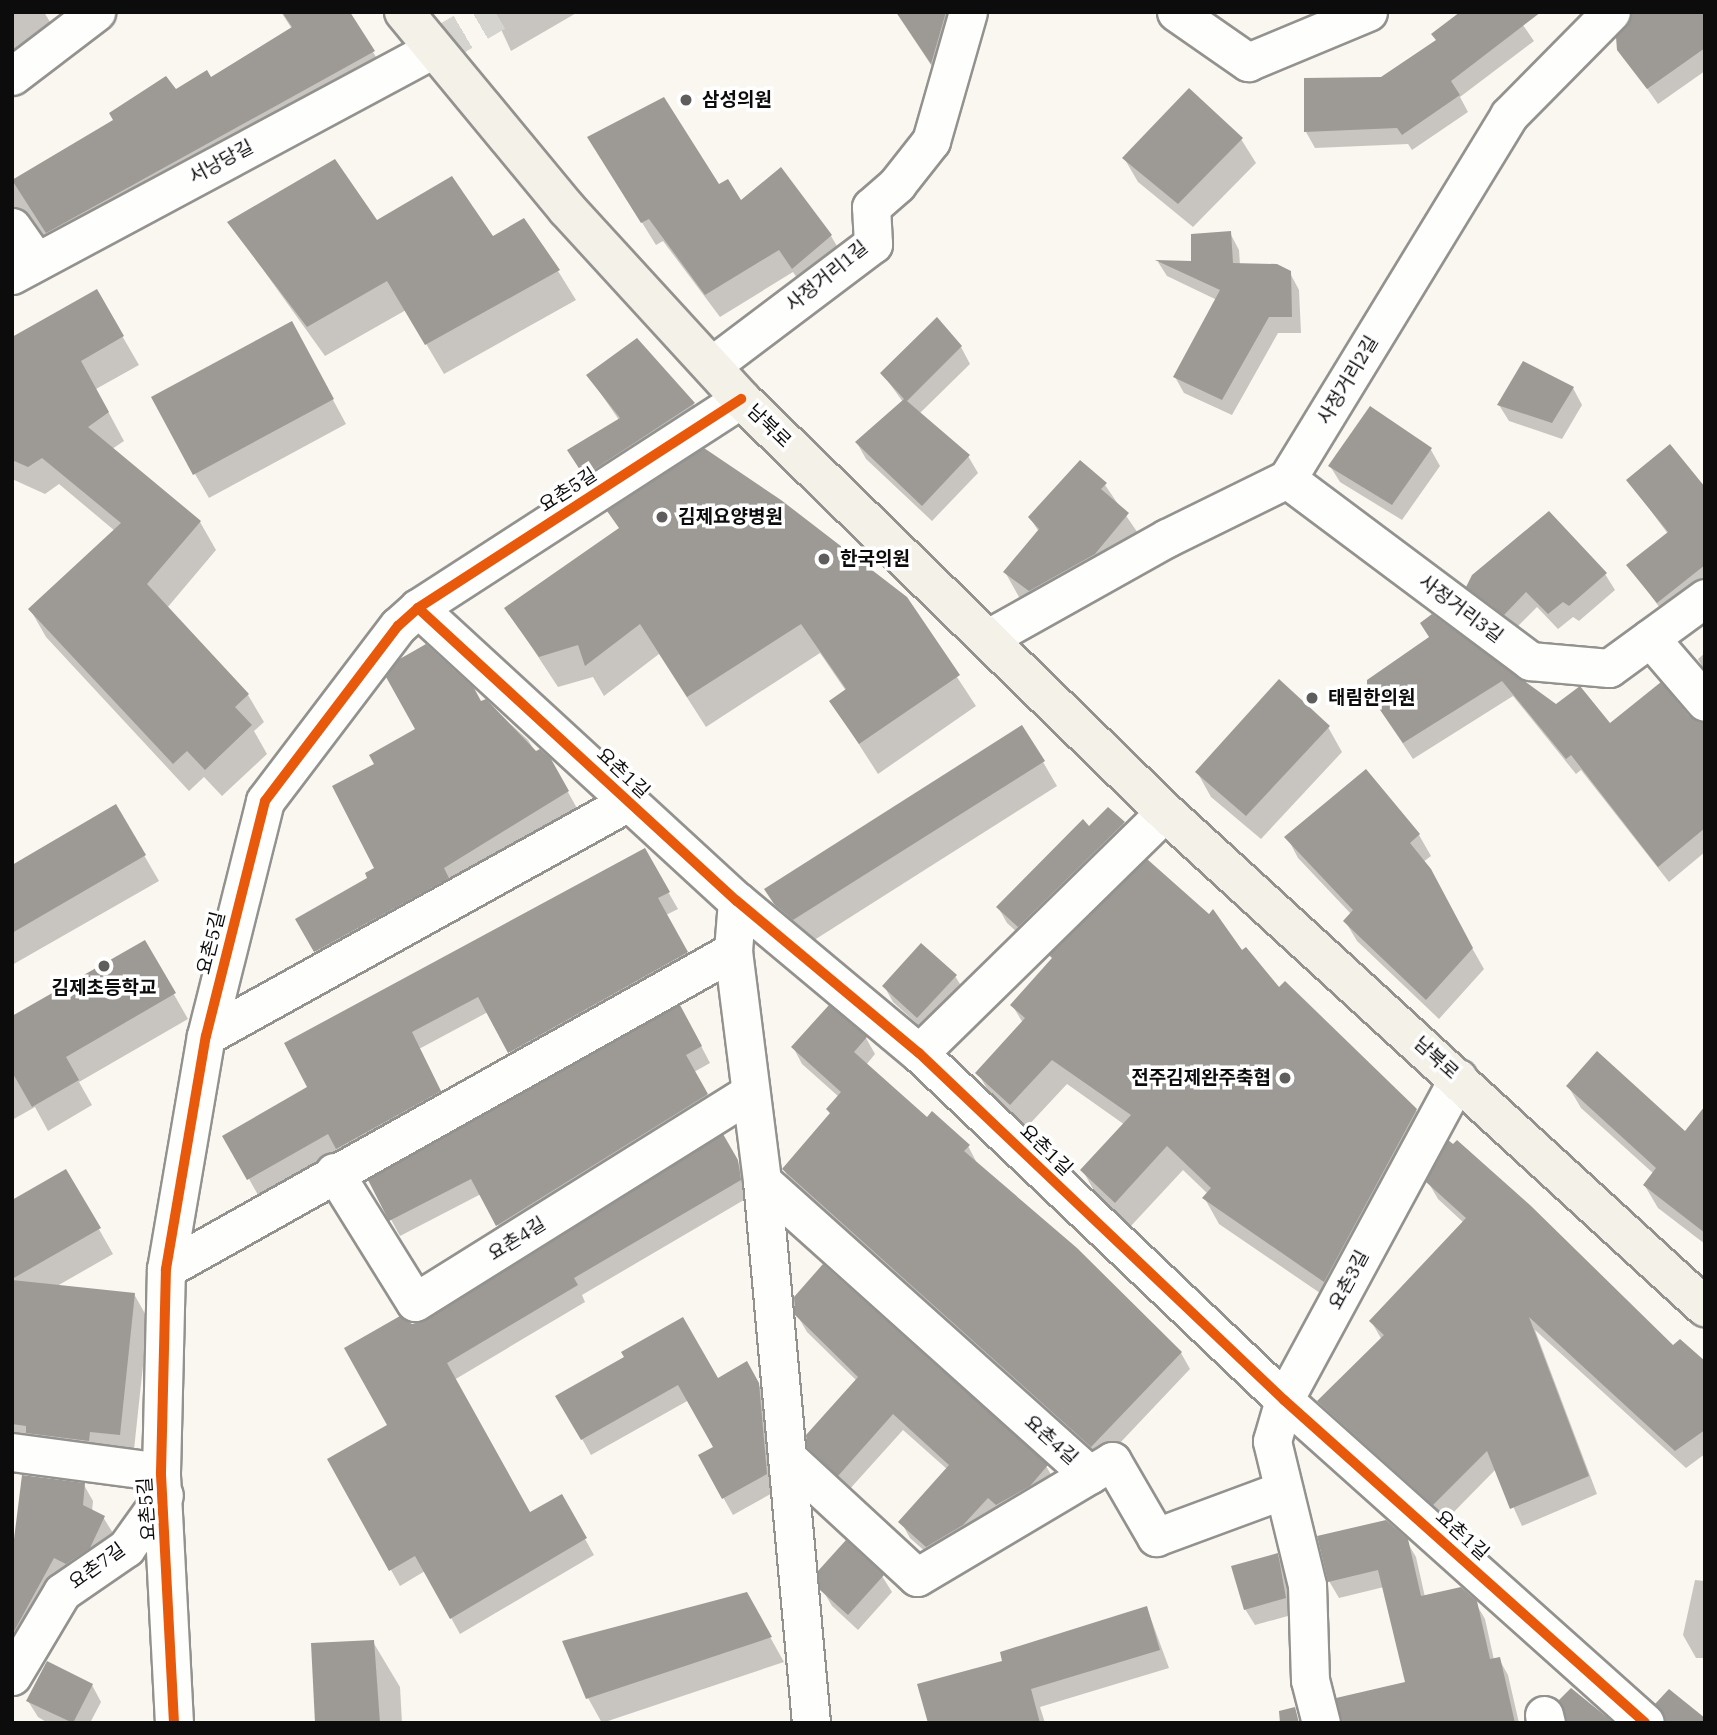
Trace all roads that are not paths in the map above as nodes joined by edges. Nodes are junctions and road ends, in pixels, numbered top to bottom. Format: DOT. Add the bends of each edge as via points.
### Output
graph roads {
  1 [pos="96,12"];
  2 [pos="404,12"];
  3 [pos="968,12"];
  4 [pos="1176,12"];
  5 [pos="1368,12"];
  6 [pos="1611,12"];
  7 [pos="431,50"];
  8 [pos="12,76"];
  9 [pos="12,227"];
  10 [pos="24,268"];
  11 [pos="711,366"];
  12 [pos="741,399"];
  13 [pos="1287,479"];
  14 [pos="1705,598"];
  15 [pos="418,608"];
  16 [pos="988,638"];
  17 [pos="1650,638"];
  18 [pos="1705,702"];
  19 [pos="629,802"];
  20 [pos="1165,812"];
  21 [pos="737,901"];
  22 [pos="733,951"];
  23 [pos="205,1036"];
  24 [pos="919,1054"];
  25 [pos="1458,1078"];
  26 [pos="748,1094"];
  27 [pos="334,1172"];
  28 [pos="762,1181"];
  29 [pos="166,1269"];
  30 [pos="1705,1307"];
  31 [pos="1284,1400"];
  32 [pos="12,1452"];
  33 [pos="789,1459"];
  34 [pos="1101,1468"];
  35 [pos="163,1483"];
  36 [pos="1283,1490"];
  37 [pos="12,1676"];
  38 [pos="174,1723"];
  39 [pos="811,1723"];
  40 [pos="1321,1723"];
  41 [pos="1645,1723"];
  1 -- 8 [label="street"];
  2 -- 7 [label="main road, 남북로"];
  3 -- 11 [label="street, 사정거리1길" via="931,141 897,184 871,207 873,244"];
  4 -- 5 [label="street" via="1248,62"];
  6 -- 13 [label="street, 사정거리2길" via="1509,115"];
  7 -- 10 [label="street, 서낭당길"];
  7 -- 11 [label="main road, 남북로" via="567,209"];
  9 -- 10 [label="street"];
  11 -- 12 [label="main road, 남북로"];
  12 -- 15 [label="street, 요촌5길"];
  12 -- 16 [label="main road, 남북로"];
  13 -- 16 [label="street" via="1167,538"];
  13 -- 17 [label="street, 사정거리3길" via="1531,662 1609,668"];
  14 -- 17 [label="street, 사정거리3길"];
  15 -- 19 [label="street, 요촌1길"];
  15 -- 23 [label="street, 요촌5길" via="398,626 265,801"];
  16 -- 20 [label="main road, 남북로"];
  17 -- 18 [label="street"];
  19 -- 21 [label="street, 요촌1길"];
  19 -- 23 [label="street"];
  20 -- 24 [label="street"];
  20 -- 25 [label="main road, 남북로"];
  21 -- 22 [label="street"];
  21 -- 24 [label="street, 요촌1길"];
  22 -- 26 [label="street"];
  22 -- 27 [label="street"];
  23 -- 29 [label="street, 요촌5길"];
  24 -- 31 [label="street, 요촌1길"];
  25 -- 30 [label="main road, 남북로"];
  25 -- 31 [label="street, 요촌3길"];
  26 -- 27 [label="street, 요촌4길" via="415,1302"];
  26 -- 28 [label="street"];
  27 -- 29 [label="street"];
  28 -- 33 [label="street"];
  28 -- 34 [label="street, 요촌4길"];
  29 -- 35 [label="street, 요촌5길"];
  31 -- 36 [label="street, 요촌3길" via="1272,1441"];
  31 -- 41 [label="street, 요촌1길"];
  32 -- 35 [label="street, 요촌5길"];
  33 -- 34 [label="street, 요촌4길" via="917,1577"];
  33 -- 39 [label="street"];
  34 -- 36 [label="street" via="1156,1538"];
  35 -- 37 [label="street, 요촌7길" via="126,1548 62,1592"];
  35 -- 38 [label="street, 요촌5길"];
  36 -- 40 [label="street, 요촌3길" via="1307,1585 1310,1680"];
}
